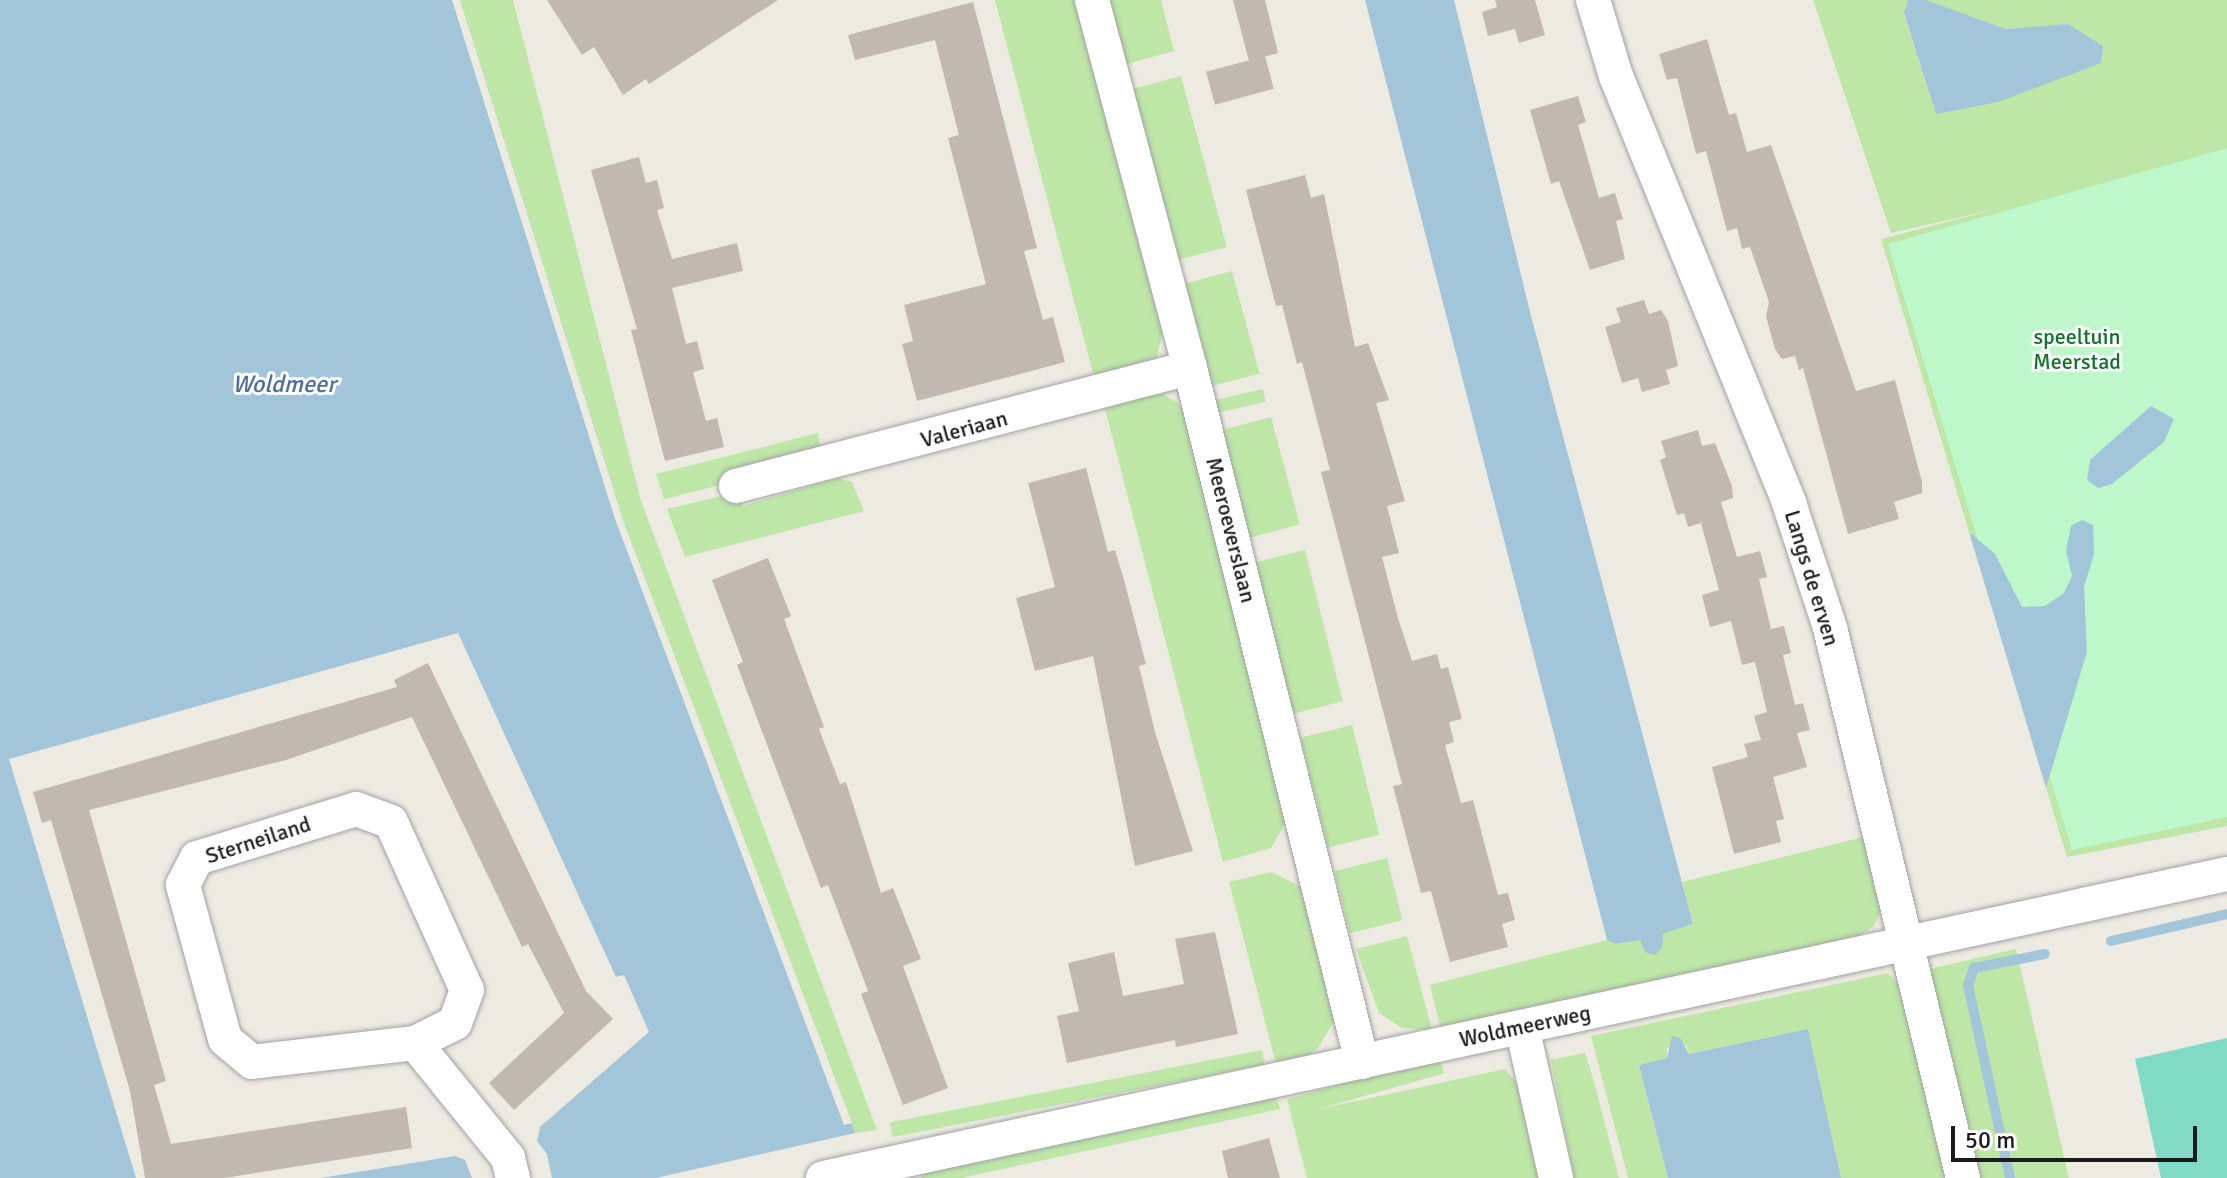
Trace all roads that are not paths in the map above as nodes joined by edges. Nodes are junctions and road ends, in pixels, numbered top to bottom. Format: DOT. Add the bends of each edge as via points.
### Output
graph roads {
  1 [pos="1092,0"];
  2 [pos="1593,0"];
  3 [pos="1190,368"];
  4 [pos="736,486"];
  5 [pos="2227,874"];
  6 [pos="1907,945"];
  7 [pos="1522,1027"];
  8 [pos="415,1043"];
  9 [pos="1362,1062"];
  10 [pos="513,1178"];
  11 [pos="823,1178"];
  12 [pos="1556,1178"];
  13 [pos="1963,1178"];
  1 -- 3 [label="street, Meeroeverslaan"];
  2 -- 6 [label="street, Langs de erven" via="1616,76 1789,503 1830,628"];
  3 -- 4 [label="street, Valeriaan"];
  3 -- 9 [label="street, Meeroeverslaan"];
  5 -- 6 [label="street, Woldmeerweg"];
  6 -- 7 [label="street, Woldmeerweg"];
  6 -- 13 [label="street, Langs de erven"];
  7 -- 9 [label="street, Woldmeerweg"];
  7 -- 12 [label="street"];
  8 -- 8 [label="street, Sterneiland" via="252,1062 225,1039 183,885 197,858 356,809 391,822 467,990 455,1023"];
  8 -- 10 [label="street" via="508,1158"];
  9 -- 11 [label="street, Woldmeerweg"];
}
